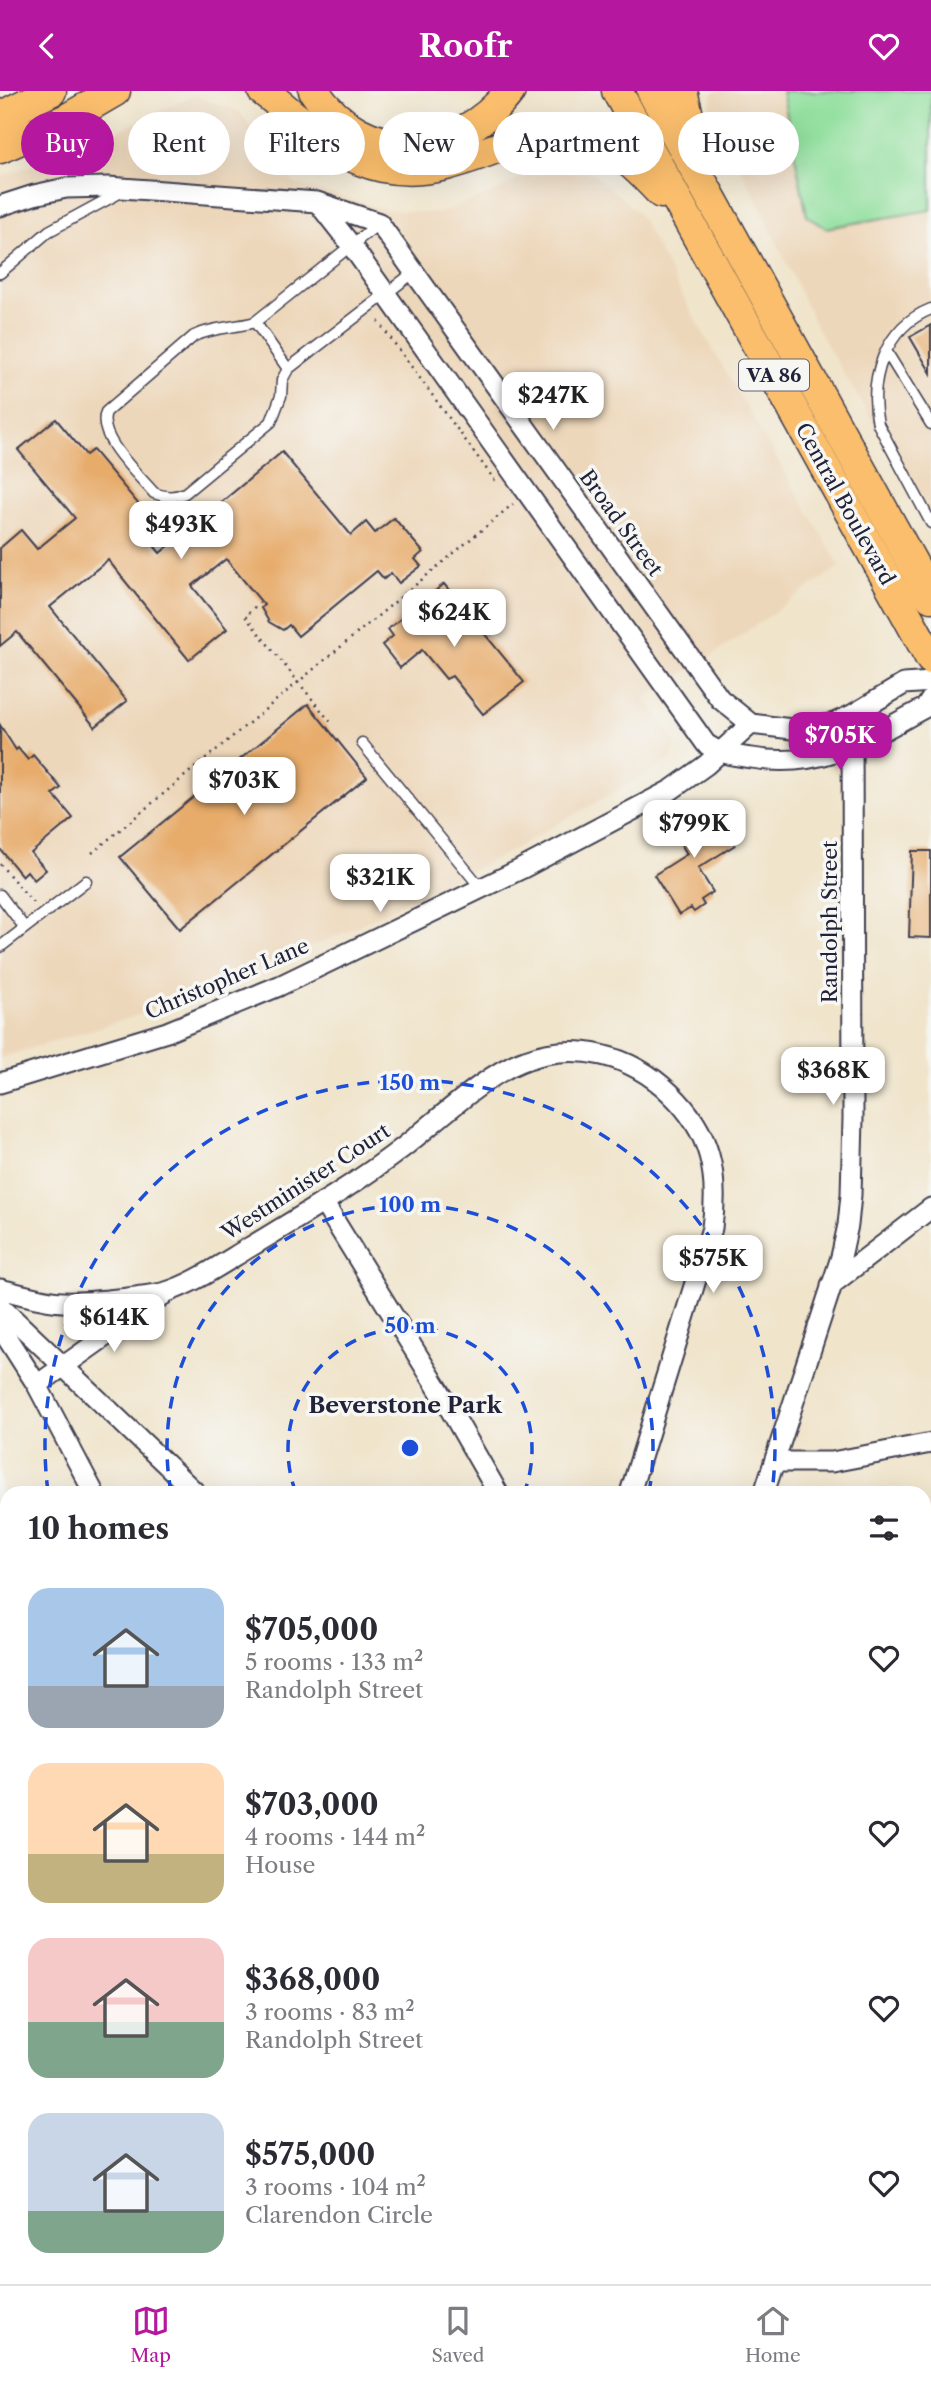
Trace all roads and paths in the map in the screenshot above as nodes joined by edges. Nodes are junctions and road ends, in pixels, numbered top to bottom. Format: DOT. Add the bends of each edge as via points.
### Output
graph roads {
  1 [pos="51,91"];
  2 [pos="115,91"];
  3 [pos="137,91"];
  4 [pos="263,91"];
  5 [pos="314,91"];
  6 [pos="510,91"];
  7 [pos="617,91"];
  8 [pos="652,91"];
  9 [pos="682,91"];
  10 [pos="78,112"];
  11 [pos="83,112"];
  12 [pos="0,117"];
  13 [pos="21,139"];
  14 [pos="0,148"];
  15 [pos="127,188"];
  16 [pos="708,192"];
  17 [pos="317,202"];
  18 [pos="0,206"];
  19 [pos="379,223"];
  20 [pos="690,223"];
  21 [pos="351,245"];
  22 [pos="0,273"];
  23 [pos="413,273"];
  24 [pos="385,294"];
  25 [pos="931,309"];
  26 [pos="378,321"];
  27 [pos="255,322"];
  28 [pos="886,351"];
  29 [pos="288,369"];
  30 [pos="931,424"];
  31 [pos="501,488"];
  32 [pos="507,496"];
  33 [pos="931,523"];
  34 [pos="931,597"];
  35 [pos="260,602"];
  36 [pos="931,659"];
  37 [pos="298,682"];
  38 [pos="931,682"];
  39 [pos="931,699"];
  40 [pos="852,715"];
  41 [pos="751,724"];
  42 [pos="332,725"];
  43 [pos="362,743"];
  44 [pos="852,747"];
  45 [pos="720,753"];
  46 [pos="92,853"];
  47 [pos="0,864"];
  48 [pos="86,881"];
  49 [pos="481,888"];
  50 [pos="0,895"];
  51 [pos="43,914"];
  52 [pos="24,927"];
  53 [pos="0,947"];
  54 [pos="0,1083"];
  55 [pos="323,1202"];
  56 [pos="931,1208"];
  57 [pos="831,1285"];
  58 [pos="0,1289"];
  59 [pos="170,1291"];
  60 [pos="0,1306"];
  61 [pos="0,1327"];
  62 [pos="61,1366"];
  63 [pos="37,1385"];
  64 [pos="931,1443"];
  65 [pos="774,1462"];
  66 [pos="90,1486"];
  67 [pos="189,1486"];
  68 [pos="494,1486"];
  69 [pos="632,1486"];
  70 [pos="766,1486"];
  1 -- 12 [label="main road"];
  2 -- 10 [label="main road"];
  3 -- 11 [label="main road"];
  4 -- 20 [label="main road" via="347,156 386,167 444,166 554,133 599,141 633,164"];
  5 -- 6 [label="main road" via="328,110 362,135 410,145 455,136 477,124"];
  7 -- 20 [label="main road, Central Boulevard / VA 86"];
  8 -- 16 [label="main road, Central Boulevard / VA 86"];
  9 -- 16 [label="main road"];
  13 -- 14 [label="main road"];
  15 -- 17 [label="street"];
  15 -- 18 [label="street" via="66,188"];
  15 -- 22 [label="lane" via="50,231"];
  16 -- 34 [label="main road, Central Boulevard / VA 86"];
  17 -- 19 [label="street"];
  17 -- 21 [label="street"];
  19 -- 21 [label="lane"];
  19 -- 23 [label="street, Broad Street"];
  20 -- 36 [label="main road, Central Boulevard / VA 86"];
  21 -- 24 [label="street"];
  21 -- 27 [label="lane"];
  23 -- 24 [label="lane"];
  23 -- 41 [label="street, Broad Street" via="720,699"];
  24 -- 29 [label="lane"];
  24 -- 45 [label="street" via="706,744"];
  25 -- 28 [label="lane" via="905,324"];
  26 -- 31 [label="path"];
  27 -- 29 [label="lane"];
  27 -- 29 [label="lane" via="194,336 107,412 104,426 108,438 154,493 177,497 271,422"];
  28 -- 30 [label="lane"];
  28 -- 33 [label="lane" via="875,393 878,425"];
  32 -- 37 [label="path" via="514,505"];
  35 -- 37 [label="path" via="245,616"];
  37 -- 42 [label="path"];
  37 -- 46 [label="path"];
  38 -- 40 [label="street" via="904,684"];
  39 -- 44 [label="street" via="926,707"];
  40 -- 41 [label="street" via="800,730"];
  40 -- 44 [label="street, Randolph Street"];
  41 -- 45 [label="street, Christopher Lane"];
  43 -- 49 [label="lane"];
  44 -- 45 [label="street" via="813,759 774,762"];
  44 -- 57 [label="street, Randolph Street" via="850,1195 845,1236"];
  45 -- 49 [label="street, Christopher Lane" via="671,790"];
  47 -- 51 [label="path"];
  48 -- 51 [label="lane"];
  49 -- 54 [label="street, Christopher Lane" via="216,1013"];
  50 -- 52 [label="lane"];
  51 -- 52 [label="lane"];
  52 -- 53 [label="lane"];
  55 -- 59 [label="street, Westminister Court"];
  55 -- 68 [label="street"];
  55 -- 69 [label="street, Westminister Court" via="386,1161 501,1071 524,1060 573,1050 615,1058 659,1082 700,1133 715,1176 715,1202 712,1228"];
  56 -- 57 [label="street"];
  57 -- 65 [label="street, Randolph Street"];
  58 -- 59 [label="street, Westminister Court" via="60,1302 109,1301"];
  59 -- 62 [label="street, Westminister Court"];
  60 -- 62 [label="street"];
  61 -- 63 [label="street"];
  62 -- 63 [label="street, Westminister Court"];
  62 -- 67 [label="street"];
  63 -- 66 [label="street"];
  64 -- 65 [label="street" via="832,1462"];
  65 -- 70 [label="street, Randolph Street"];
}
